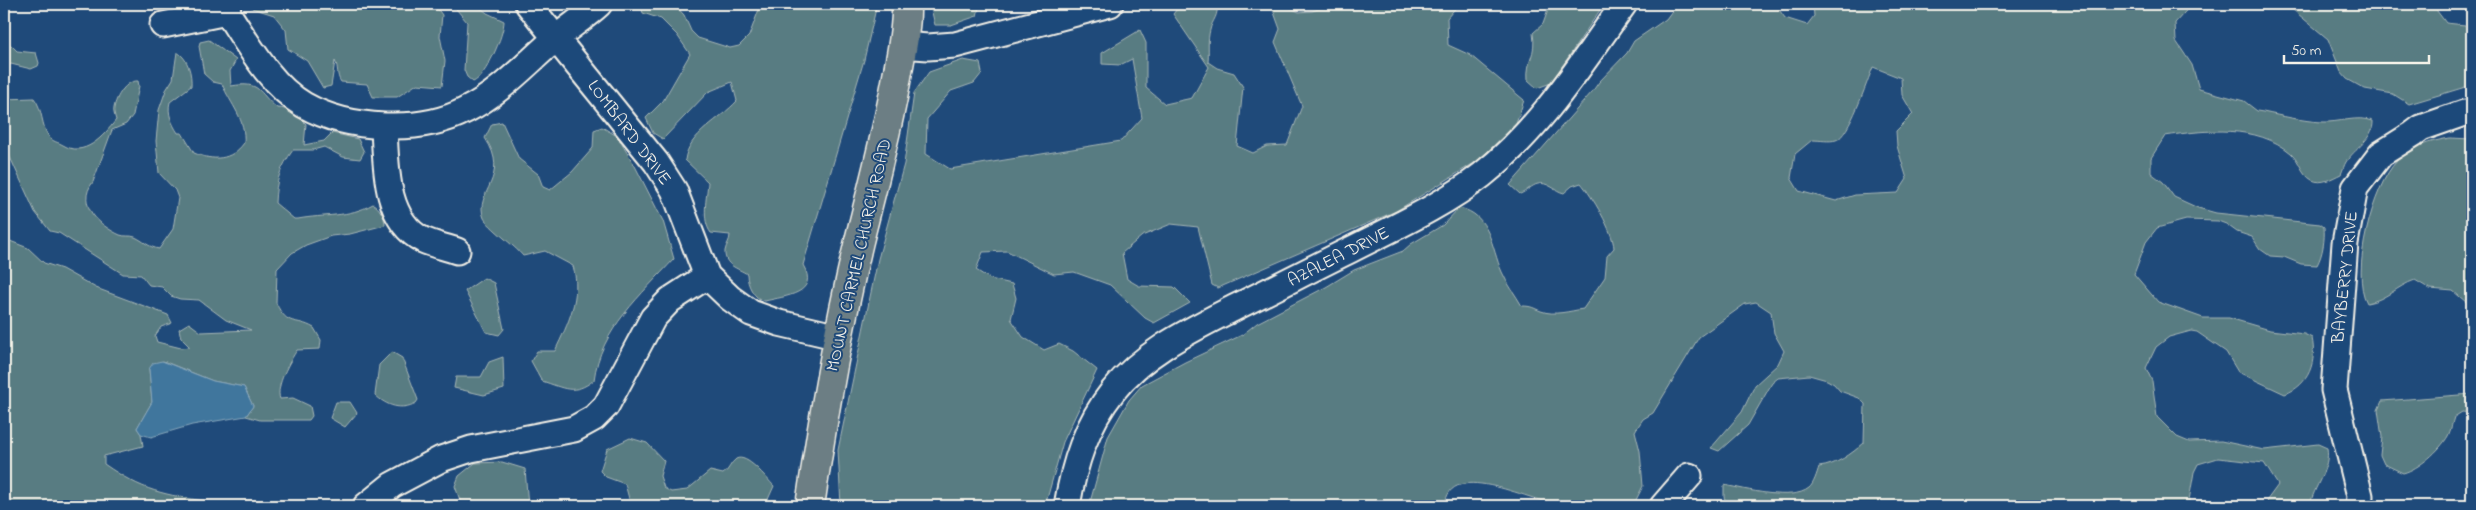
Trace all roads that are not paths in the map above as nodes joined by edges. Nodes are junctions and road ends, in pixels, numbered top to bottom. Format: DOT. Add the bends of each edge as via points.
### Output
graph roads {
  1 [pos="528,4"];
  2 [pos="599,4"];
  3 [pos="906,4"];
  4 [pos="1110,4"];
  5 [pos="1624,4"];
  6 [pos="228,8"];
  7 [pos="163,25"];
  8 [pos="556,38"];
  9 [pos="902,45"];
  10 [pos="2472,113"];
  11 [pos="384,127"];
  12 [pos="457,251"];
  13 [pos="707,276"];
  14 [pos="839,337"];
  15 [pos="1688,476"];
  16 [pos="366,506"];
  17 [pos="810,506"];
  18 [pos="1067,506"];
  19 [pos="1662,506"];
  20 [pos="2360,506"];
  1 -- 8 [label="street, LOMBARD DRIVE"];
  2 -- 8 [label="street"];
  3 -- 9 [label="main road, MOUNT CARMEL CHURCH ROAD"];
  4 -- 9 [label="street" via="955,45"];
  5 -- 18 [label="street, AZALEA DRIVE" via="1532,129 1482,175 1407,222 1162,347 1133,370 1113,390 1088,431"];
  6 -- 7 [label="street"];
  6 -- 11 [label="street" via="258,60 283,88 304,105 337,117"];
  8 -- 11 [label="street" via="509,81 466,111 424,124"];
  8 -- 13 [label="street, LOMBARD DRIVE" via="656,162 674,190"];
  9 -- 14 [label="main road, MOUNT CARMEL CHURCH ROAD" via="891,110"];
  10 -- 20 [label="street, BAYBERRY DRIVE" via="2421,128 2381,154 2355,188 2345,243 2334,390"];
  11 -- 12 [label="street" via="387,180 399,218 422,239"];
  13 -- 14 [label="street" via="751,313"];
  13 -- 16 [label="street" via="670,300 653,318 606,406 594,418 574,429 470,449 442,459 392,485"];
  14 -- 17 [label="main road, MOUNT CARMEL CHURCH ROAD" via="822,421"];
  15 -- 19 [label="street"];
}
